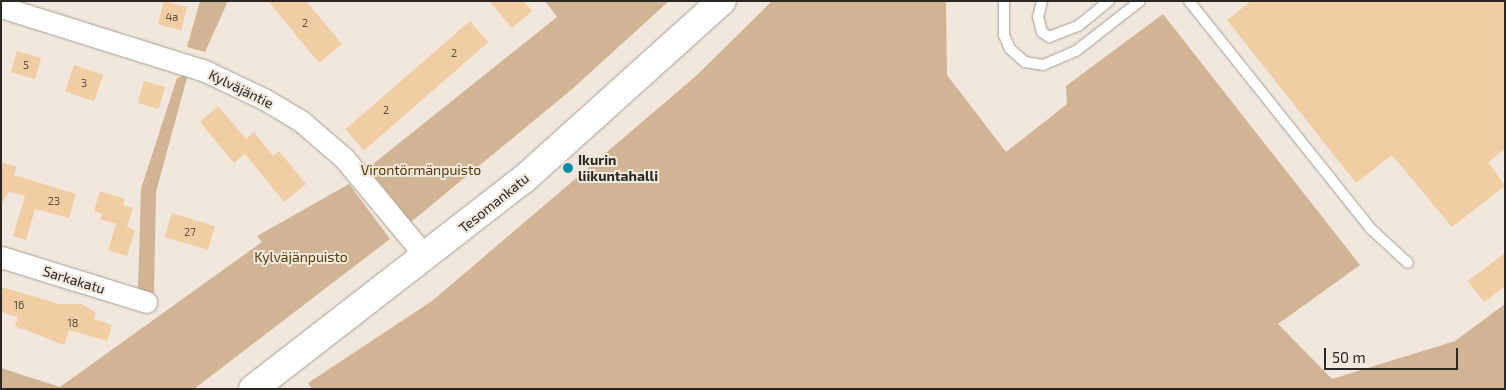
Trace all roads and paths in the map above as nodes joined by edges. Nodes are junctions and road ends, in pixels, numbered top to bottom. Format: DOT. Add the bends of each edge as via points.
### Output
graph roads {
  1 [pos="722,1"];
  2 [pos="1004,1"];
  3 [pos="1042,1"];
  4 [pos="1109,1"];
  5 [pos="1140,1"];
  6 [pos="1189,1"];
  7 [pos="1,7"];
  8 [pos="1,257"];
  9 [pos="426,258"];
  10 [pos="1408,264"];
  11 [pos="146,302"];
  12 [pos="253,389"];
  1 -- 9 [label="main road, Tesomankatu" via="531,172"];
  2 -- 5 [label="lane" via="1004,35 1010,49 1025,62 1043,65 1076,51"];
  3 -- 4 [label="lane" via="1038,17 1042,32 1049,37 1078,26"];
  6 -- 10 [label="lane" via="1371,229"];
  7 -- 9 [label="street, Kylväjäntie" via="205,71 264,99 301,121 344,158"];
  8 -- 11 [label="street, Sarkakatu"];
  9 -- 12 [label="main road, Tesomankatu"];
}
